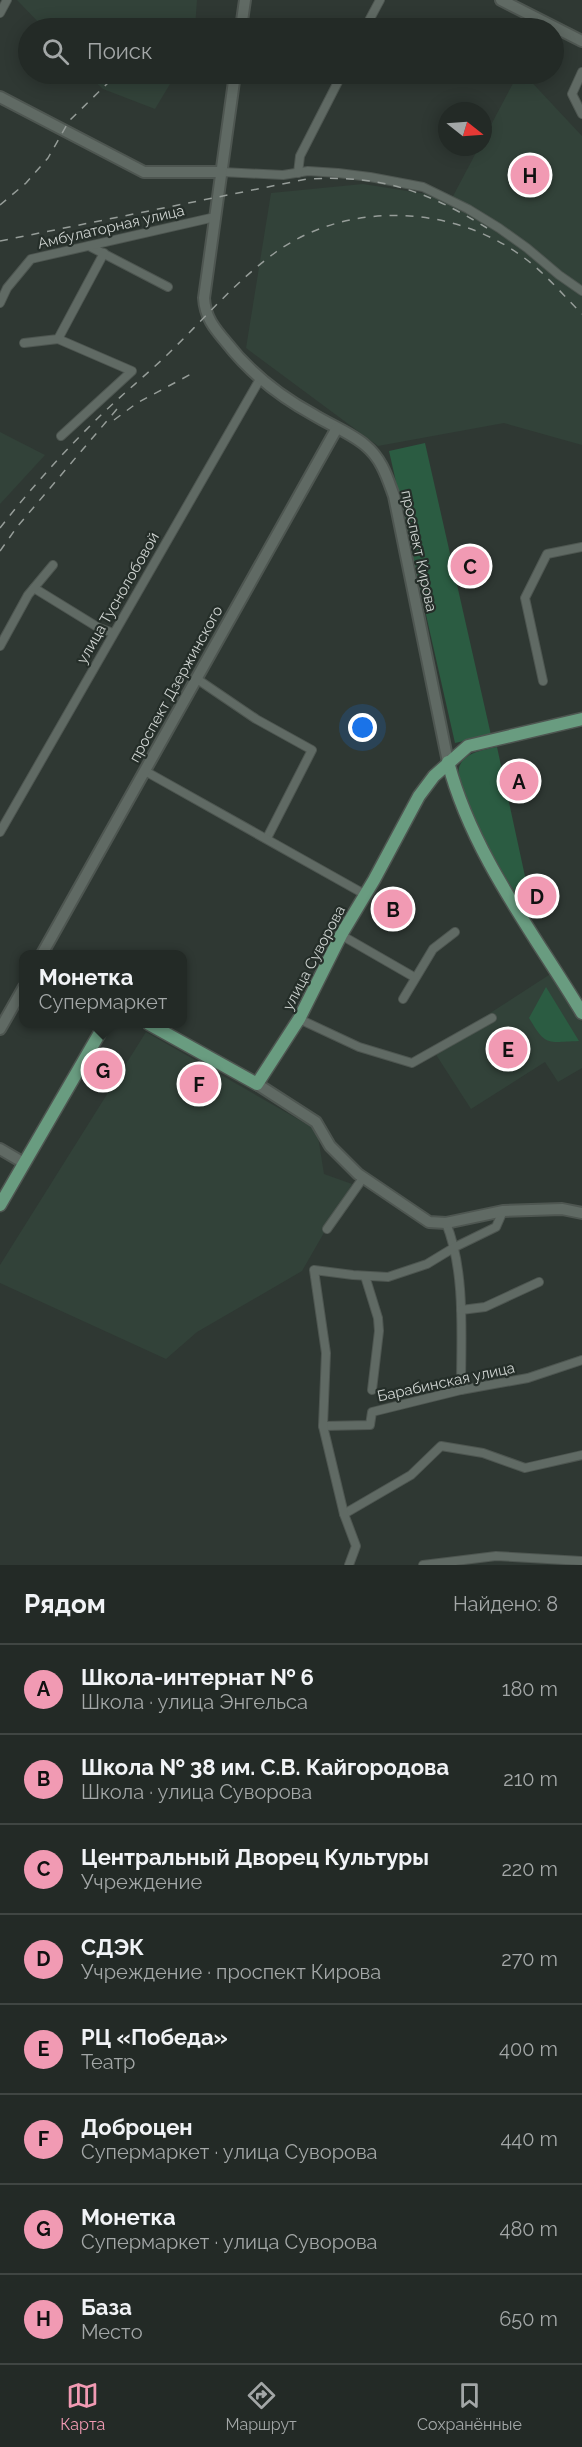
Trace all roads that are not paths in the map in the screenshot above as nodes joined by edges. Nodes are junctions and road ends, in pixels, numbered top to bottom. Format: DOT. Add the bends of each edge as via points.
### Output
graph roads {
  1 [pos="7,0"];
  2 [pos="245,0"];
  3 [pos="380,0"];
  4 [pos="501,0"];
  5 [pos="0,13"];
  6 [pos="242,18"];
  7 [pos="370,18"];
  8 [pos="537,18"];
  9 [pos="564,32"];
  10 [pos="582,41"];
  11 [pos="582,72"];
  12 [pos="234,84"];
  13 [pos="337,84"];
  14 [pos="0,97"];
  15 [pos="582,114"];
  16 [pos="222,172"];
  17 [pos="298,173"];
  18 [pos="215,217"];
  19 [pos="89,246"];
  20 [pos="104,253"];
  21 [pos="168,287"];
  22 [pos="582,291"];
  23 [pos="0,303"];
  24 [pos="58,339"];
  25 [pos="24,343"];
  26 [pos="260,379"];
  27 [pos="337,429"];
  28 [pos="61,436"];
  29 [pos="582,547"];
  30 [pos="52,565"];
  31 [pos="34,588"];
  32 [pos="113,633"];
  33 [pos="0,646"];
  34 [pos="197,679"];
  35 [pos="543,681"];
  36 [pos="582,719"];
  37 [pos="448,762"];
  38 [pos="145,771"];
  39 [pos="0,832"];
  40 [pos="267,838"];
  41 [pos="366,895"];
  42 [pos="455,932"];
  43 [pos="341,935"];
  44 [pos="44,950"];
  45 [pos="414,977"];
  46 [pos="19,996"];
  47 [pos="403,999"];
  48 [pos="582,1013"];
  49 [pos="492,1018"];
  50 [pos="299,1019"];
  51 [pos="102,1028"];
  52 [pos="157,1028"];
  53 [pos="0,1029"];
  54 [pos="257,1084"];
  55 [pos="0,1149"];
  56 [pos="24,1163"];
  57 [pos="363,1178"];
  58 [pos="0,1205"];
  59 [pos="503,1211"];
  60 [pos="582,1213"];
  61 [pos="446,1223"];
  62 [pos="327,1229"];
  63 [pos="455,1247"];
  64 [pos="365,1276"];
  65 [pos="539,1282"];
  66 [pos="461,1310"];
  67 [pos="582,1360"];
  68 [pos="372,1390"];
  69 [pos="461,1390"];
  70 [pos="323,1426"];
  71 [pos="582,1455"];
  72 [pos="344,1514"];
  73 [pos="582,1561"];
  74 [pos="349,1565"];
  75 [pos="423,1565"];
  1 -- 5 [label="street"];
  2 -- 6 [label="street"];
  3 -- 7 [label="street"];
  4 -- 8 [label="street"];
  9 -- 10 [label="street"];
  11 -- 15 [label="street" via="572,94"];
  12 -- 16 [label="street, проспект Кирова"];
  13 -- 17 [label="street" via="300,156"];
  14 -- 16 [label="street" via="144,172"];
  16 -- 17 [label="street"];
  16 -- 18 [label="street, проспект Кирова"];
  17 -- 22 [label="street" via="369,177 423,188 499,228"];
  18 -- 19 [label="street, Амбулаторная улица"];
  18 -- 26 [label="street, проспект Кирова" via="204,309 241,362"];
  19 -- 20 [label="street"];
  19 -- 23 [label="street, Амбулаторная улица" via="31,259"];
  20 -- 21 [label="street"];
  20 -- 24 [label="street"];
  24 -- 25 [label="street"];
  24 -- 28 [label="street" via="132,371"];
  26 -- 27 [label="street, проспект Кирова"];
  26 -- 32 [label="street, улица Туснолобовой"];
  27 -- 34 [label="street, проспект Дзержинского"];
  27 -- 37 [label="street, проспект Кирова" via="364,444 381,461 394,496"];
  29 -- 35 [label="street" via="547,554 525,598"];
  30 -- 31 [label="street"];
  31 -- 32 [label="street"];
  31 -- 33 [label="street"];
  32 -- 39 [label="street, улица Туснолобовой"];
  34 -- 38 [label="street, проспект Дзержинского"];
  34 -- 40 [label="street" via="256,719 312,750"];
  36 -- 37 [label="main road, улица Суворова" via="468,746"];
  37 -- 41 [label="main road, улица Суворова" via="419,796"];
  37 -- 48 [label="main road, проспект Кирова" via="473,835"];
  38 -- 40 [label="street"];
  38 -- 44 [label="street, проспект Дзержинского"];
  40 -- 41 [label="street"];
  41 -- 43 [label="main road, улица Суворова"];
  42 -- 45 [label="street" via="433,949"];
  43 -- 45 [label="street"];
  43 -- 50 [label="main road, улица Суворова"];
  45 -- 47 [label="street"];
  46 -- 53 [label="street"];
  49 -- 50 [label="street" via="412,1062 359,1047"];
  50 -- 54 [label="main road, улица Суворова"];
  51 -- 56 [label="main road"];
  52 -- 54 [label="main road"];
  54 -- 57 [label="street" via="316,1122 336,1152"];
  55 -- 56 [label="street"];
  56 -- 58 [label="main road"];
  57 -- 61 [label="street" via="421,1219"];
  57 -- 62 [label="street"];
  59 -- 60 [label="street" via="562,1209"];
  59 -- 61 [label="street"];
  59 -- 63 [label="street" via="496,1227"];
  61 -- 63 [label="street"];
  63 -- 64 [label="street" via="427,1264 388,1276"];
  63 -- 66 [label="street"];
  64 -- 68 [label="street" via="378,1317"];
  64 -- 70 [label="street" via="314,1269 326,1353"];
  65 -- 66 [label="street" via="485,1307"];
  66 -- 69 [label="street"];
  67 -- 69 [label="street, Барабинская улица" via="528,1378"];
  69 -- 70 [label="street, Барабинская улица" via="372,1412 370,1425"];
  70 -- 72 [label="street"];
  71 -- 72 [label="street" via="525,1468 483,1453 441,1446 411,1475"];
  72 -- 74 [label="street" via="356,1546"];
  73 -- 75 [label="street" via="496,1556"];
}
